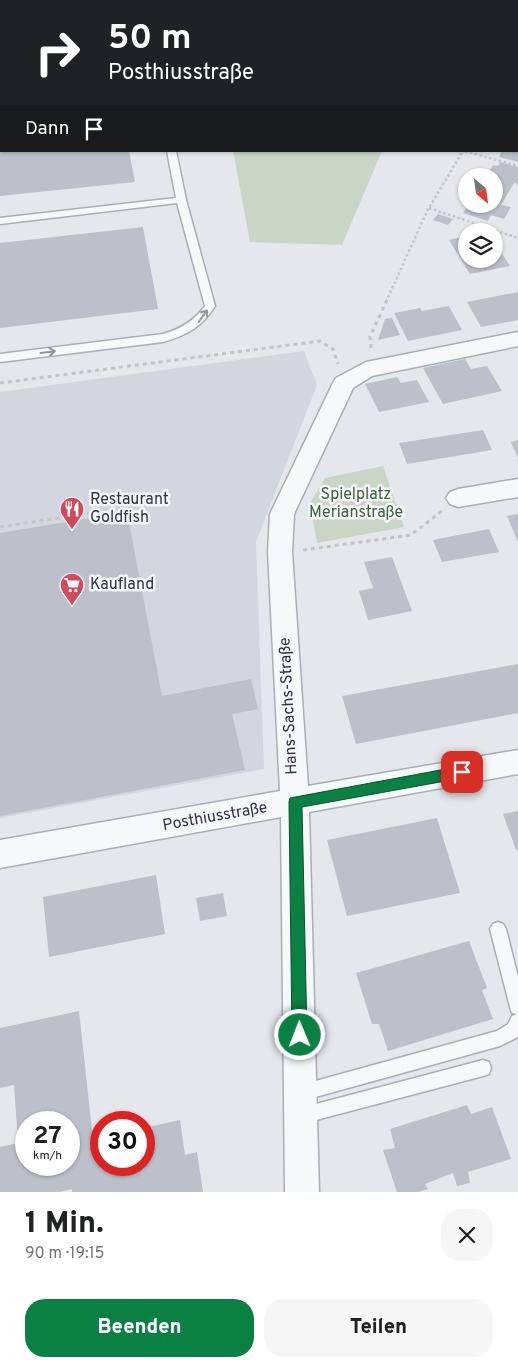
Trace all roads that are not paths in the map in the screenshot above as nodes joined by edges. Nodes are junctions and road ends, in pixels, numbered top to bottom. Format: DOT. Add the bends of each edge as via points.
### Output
graph roads {
  1 [pos="171,152"];
  2 [pos="181,200"];
  3 [pos="0,221"];
  4 [pos="518,339"];
  5 [pos="0,358"];
  6 [pos="518,488"];
  7 [pos="458,498"];
  8 [pos="518,762"];
  9 [pos="295,802"];
  10 [pos="0,854"];
  11 [pos="498,929"];
  12 [pos="518,1007"];
  13 [pos="518,1022"];
  14 [pos="483,1068"];
  15 [pos="301,1104"];
  16 [pos="302,1192"];
  1 -- 2 [label="lane"];
  2 -- 3 [label="lane"];
  5 -- 2 [label="lane, one-way" via="162,338 184,333 200,321 210,306"];
  4 -- 9 [label="street, Hans-Sachs-Straße" via="366,370 344,383 282,514 280,552"];
  6 -- 7 [label="street"];
  8 -- 9 [label="street, Posthiusstraße"];
  9 -- 10 [label="street, Posthiusstraße"];
  9 -- 15 [label="street, Hans-Sachs-Straße"];
  11 -- 12 [label="lane"];
  13 -- 15 [label="lane" via="514,1030 500,1038"];
  14 -- 15 [label="lane"];
  15 -- 16 [label="street, Hans-Sachs-Straße"];
}
